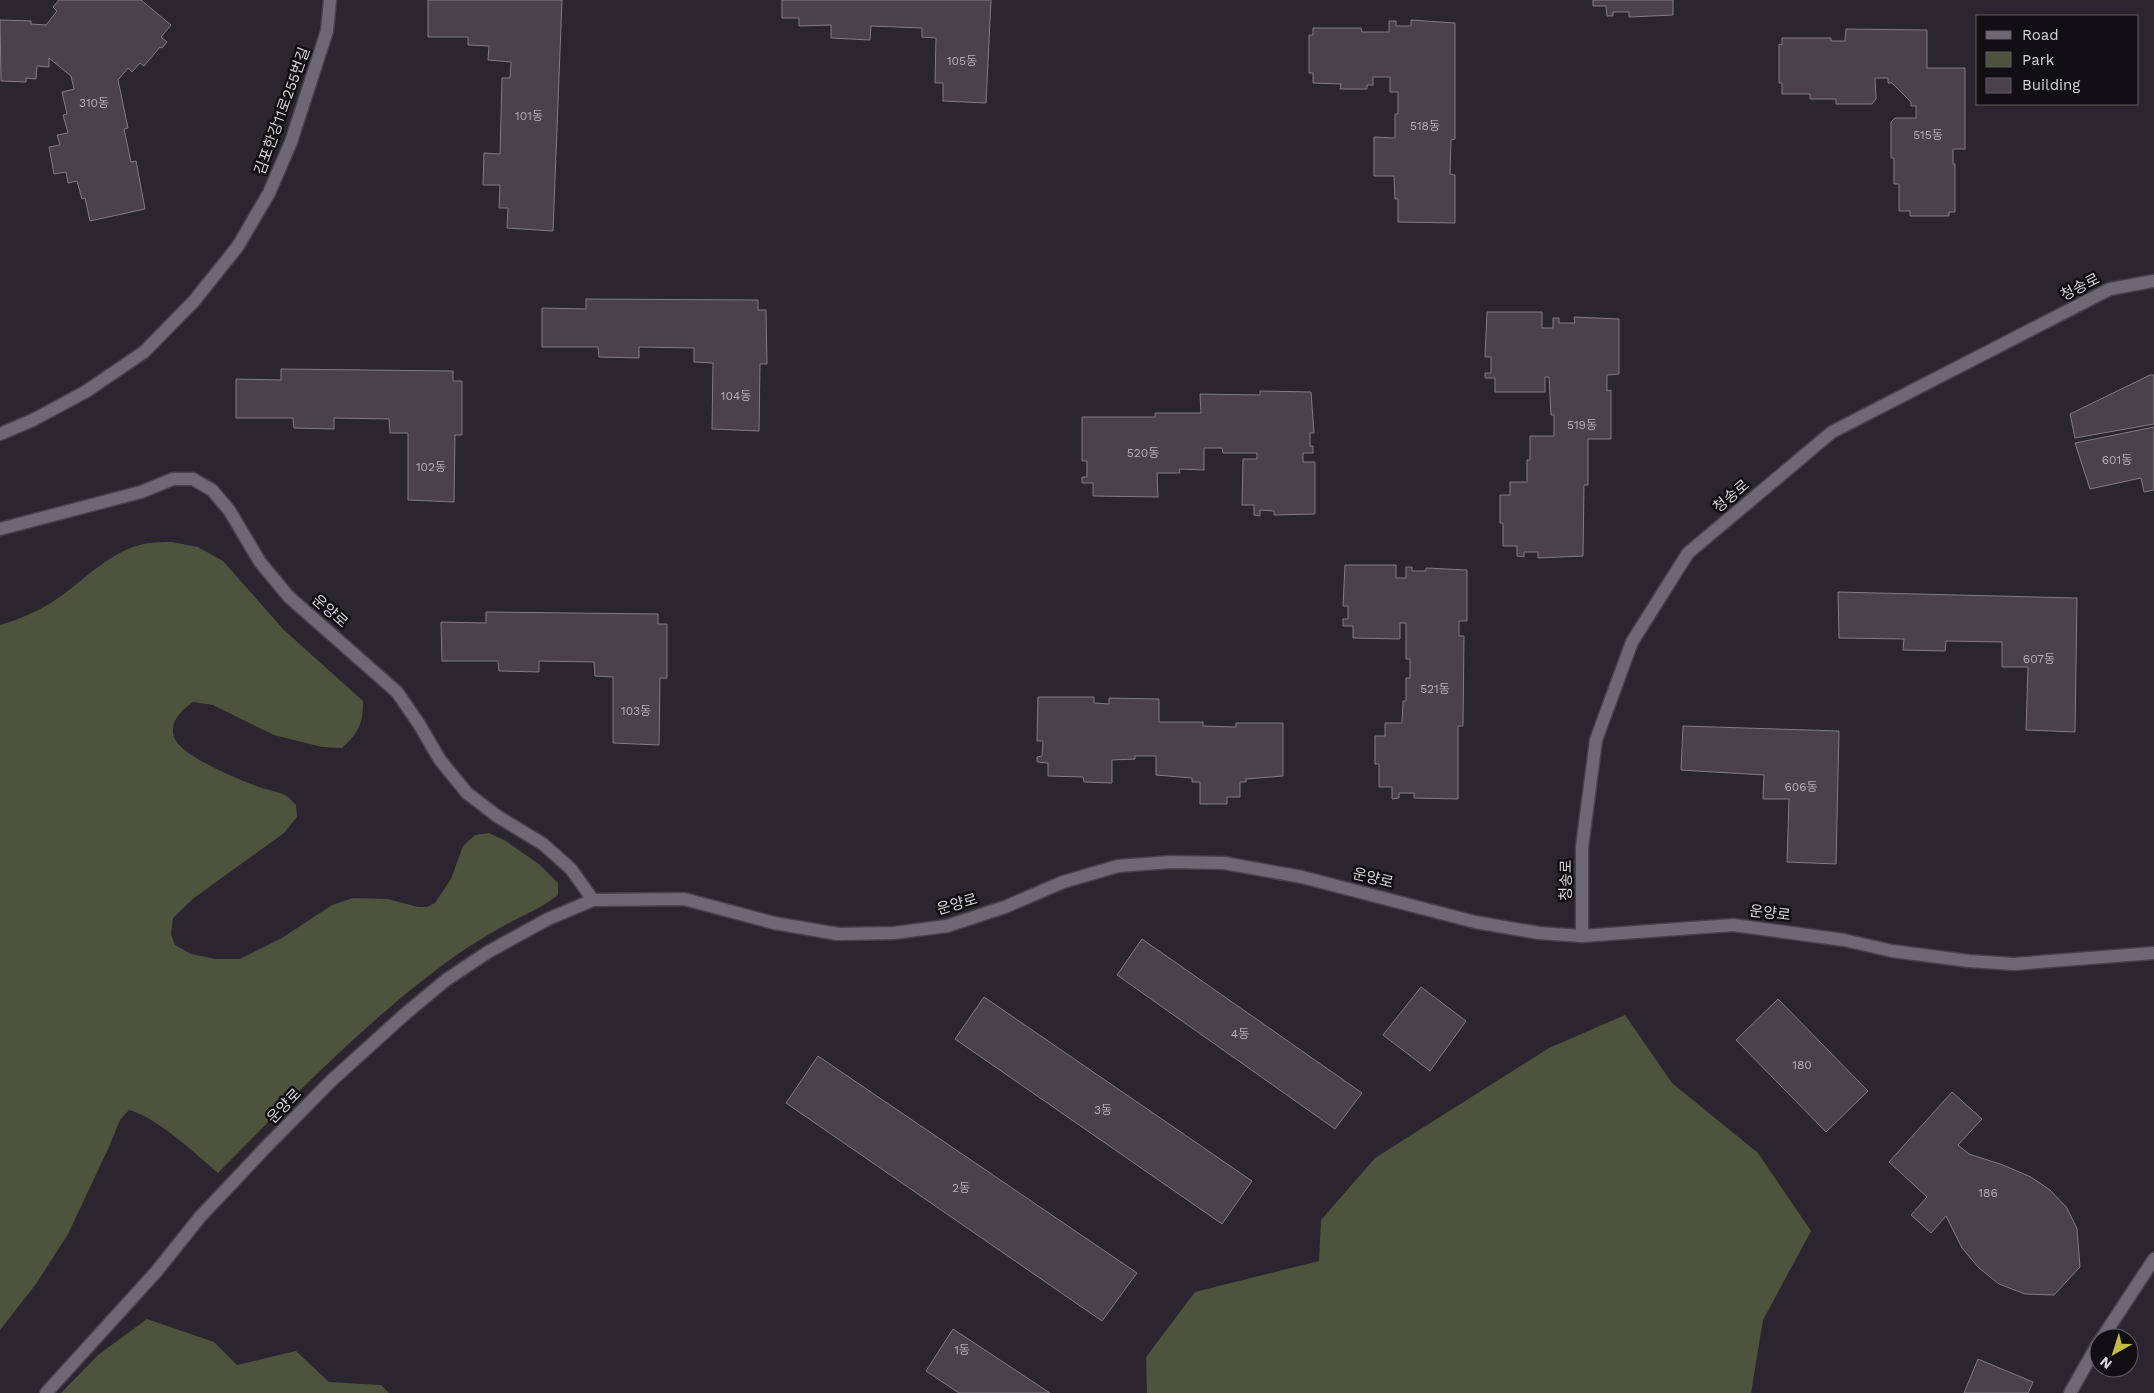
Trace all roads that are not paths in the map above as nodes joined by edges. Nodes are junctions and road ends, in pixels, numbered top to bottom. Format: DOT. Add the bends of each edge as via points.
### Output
graph roads {
  1 [pos="330,0"];
  2 [pos="2154,281"];
  3 [pos="0,434"];
  4 [pos="0,529"];
  5 [pos="593,900"];
  6 [pos="1582,936"];
  7 [pos="2154,953"];
  8 [pos="2154,1259"];
  9 [pos="2109,1328"];
  10 [pos="2089,1360"];
  11 [pos="46,1393"];
  12 [pos="2070,1393"];
  1 -- 3 [label="street, 김포한강11로255번길" via="328,32 291,142 269,193 238,246 194,301 144,352 85,392"];
  2 -- 6 [label="street, 청송로" via="2110,290 1832,432 1688,553 1632,642 1596,740 1582,847"];
  4 -- 5 [label="street, 운양로" via="141,492 173,479 193,480 212,490 229,510 260,562 290,597 397,692 440,760 467,793 542,844 571,869"];
  5 -- 6 [label="street, 운양로" via="684,899 774,923 838,934 894,933 947,926 1005,907 1063,882 1118,866 1224,863 1302,877 1475,922 1539,933"];
  5 -- 11 [label="street, 운양로" via="548,919 488,952 446,980 405,1014 331,1081 200,1217 156,1272"];
  6 -- 7 [label="street, 운양로" via="1733,925 1844,940 1892,951 2014,964"];
  8 -- 9 [label="street"];
  10 -- 12 [label="street"];
}
